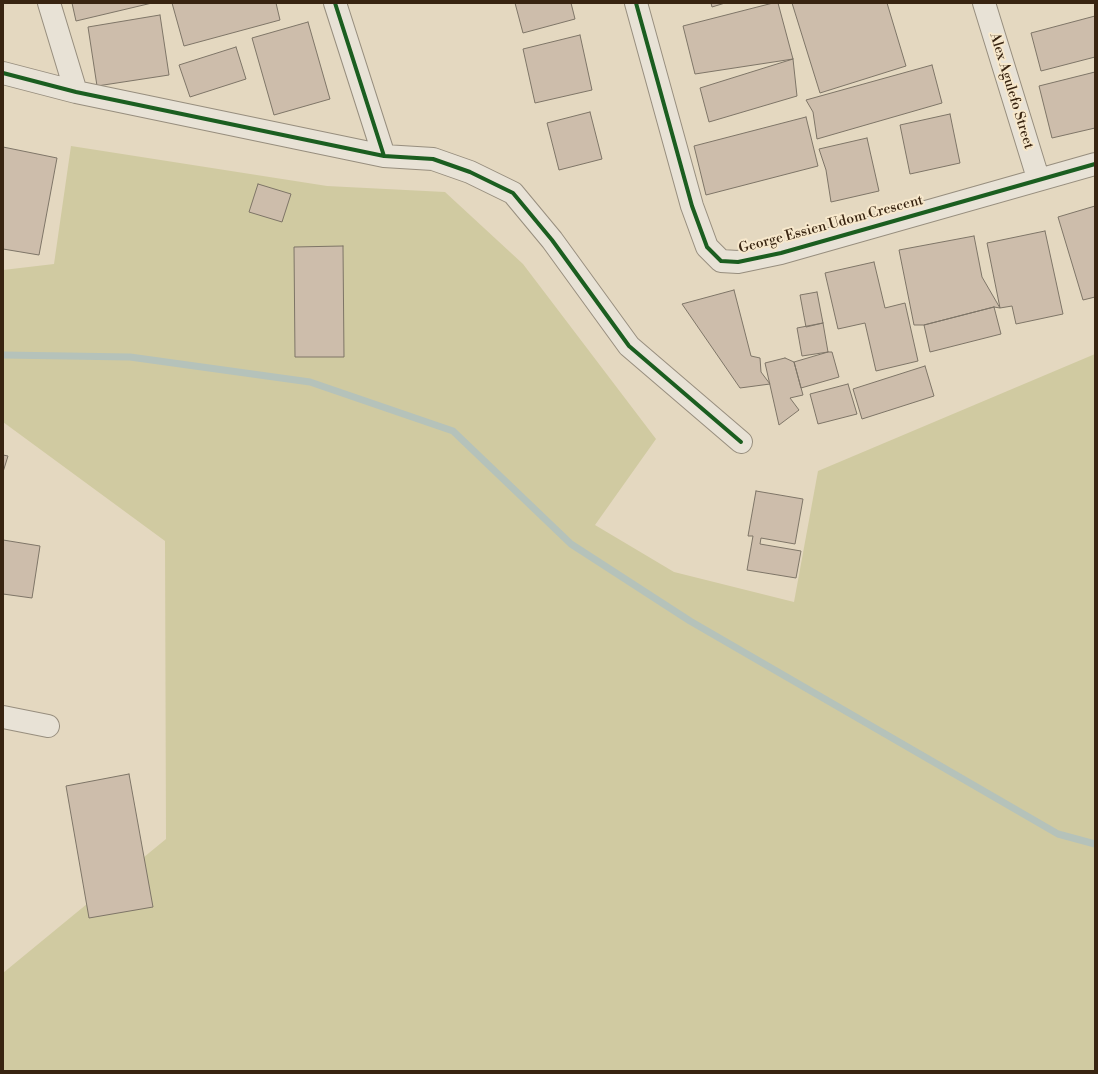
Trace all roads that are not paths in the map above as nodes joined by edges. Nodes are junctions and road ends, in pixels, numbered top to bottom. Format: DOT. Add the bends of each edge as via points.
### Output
graph roads {
  1 [pos="49,3"];
  2 [pos="335,3"];
  3 [pos="636,3"];
  4 [pos="984,3"];
  5 [pos="3,73"];
  6 [pos="76,92"];
  7 [pos="384,156"];
  8 [pos="1095,164"];
  9 [pos="1038,178"];
  10 [pos="741,442"];
  11 [pos="3,717"];
  12 [pos="48,726"];
  1 -- 6 [label="street"];
  2 -- 7 [label="street"];
  3 -- 9 [label="street, George Essien Udom Crescent" via="692,206 707,247 721,262 738,262 781,253"];
  4 -- 9 [label="street, Alex Agulefo Street"];
  5 -- 6 [label="street"];
  6 -- 7 [label="street"];
  7 -- 10 [label="street" via="433,159 470,172 513,194 552,240 629,346"];
  8 -- 9 [label="street, George Essien Udom Crescent"];
  11 -- 12 [label="street"];
}
